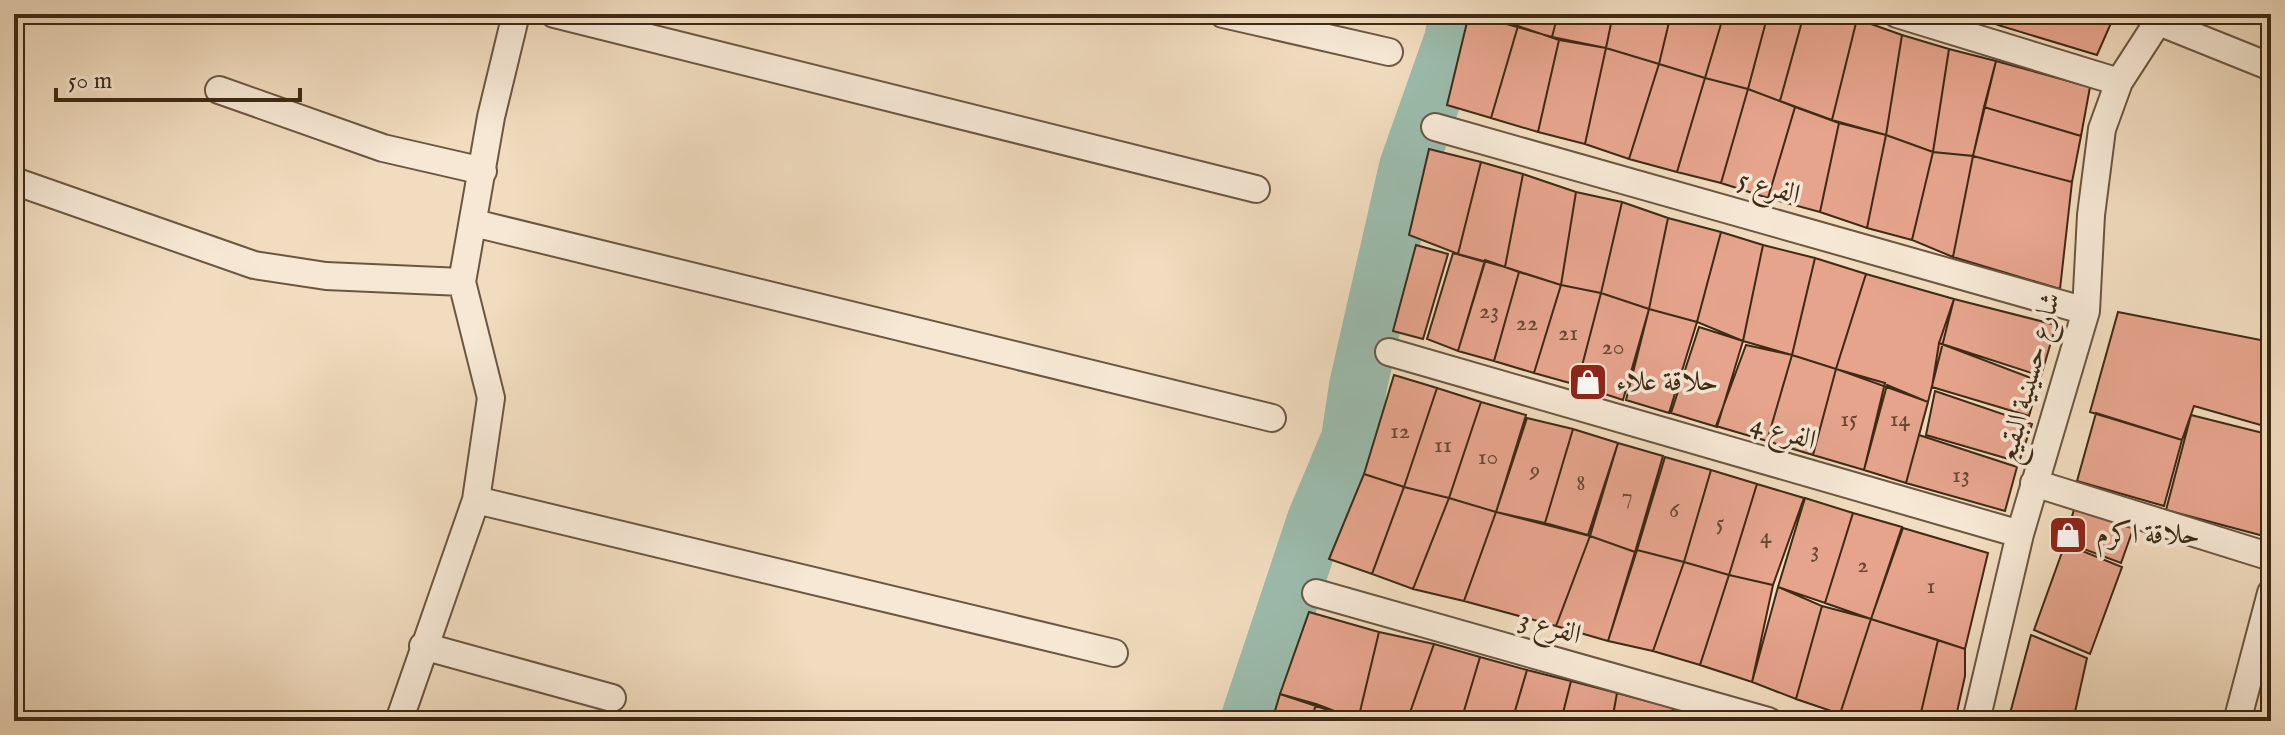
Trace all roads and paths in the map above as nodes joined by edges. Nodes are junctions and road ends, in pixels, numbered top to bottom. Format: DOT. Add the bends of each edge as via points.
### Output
graph roads {
  1 [pos="516,14"];
  2 [pos="554,14"];
  3 [pos="1223,14"];
  4 [pos="1897,14"];
  5 [pos="2161,18"];
  6 [pos="1389,52"];
  7 [pos="2271,67"];
  8 [pos="2119,82"];
  9 [pos="219,90"];
  10 [pos="1435,127"];
  11 [pos="483,171"];
  12 [pos="14,181"];
  13 [pos="1256,189"];
  14 [pos="474,223"];
  15 [pos="462,282"];
  16 [pos="2086,311"];
  17 [pos="1389,352"];
  18 [pos="1272,418"];
  19 [pos="2034,483"];
  20 [pos="476,500"];
  21 [pos="2020,534"];
  22 [pos="2271,557"];
  23 [pos="1316,593"];
  24 [pos="2271,593"];
  25 [pos="423,646"];
  26 [pos="1114,653"];
  27 [pos="612,698"];
  28 [pos="2239,714"];
  29 [pos="399,721"];
  30 [pos="1768,721"];
  31 [pos="1976,721"];
  1 -- 11 [label="street"];
  2 -- 13 [label="street"];
  3 -- 6 [label="street"];
  4 -- 8 [label="street"];
  5 -- 7 [label="street"];
  5 -- 8 [label="street, شارع حسينية البقيع"];
  8 -- 16 [label="street, شارع حسينية البقيع" via="2102,129"];
  9 -- 11 [label="street" via="383,148"];
  10 -- 16 [label="street, الفرع 5"];
  11 -- 14 [label="street"];
  12 -- 15 [label="street" via="254,265 326,276"];
  14 -- 15 [label="street"];
  14 -- 18 [label="street"];
  15 -- 20 [label="street" via="491,398"];
  16 -- 19 [label="street, شارع حسينية البقيع"];
  17 -- 21 [label="street, الفرع 4"];
  19 -- 21 [label="street, شارع حسينية البقيع"];
  19 -- 22 [label="street"];
  20 -- 25 [label="street"];
  20 -- 26 [label="street"];
  21 -- 31 [label="street, شارع حسينية البقيع"];
  23 -- 30 [label="street, الفرع 3"];
  24 -- 28 [label="street"];
  25 -- 27 [label="street"];
  25 -- 29 [label="street"];
}
